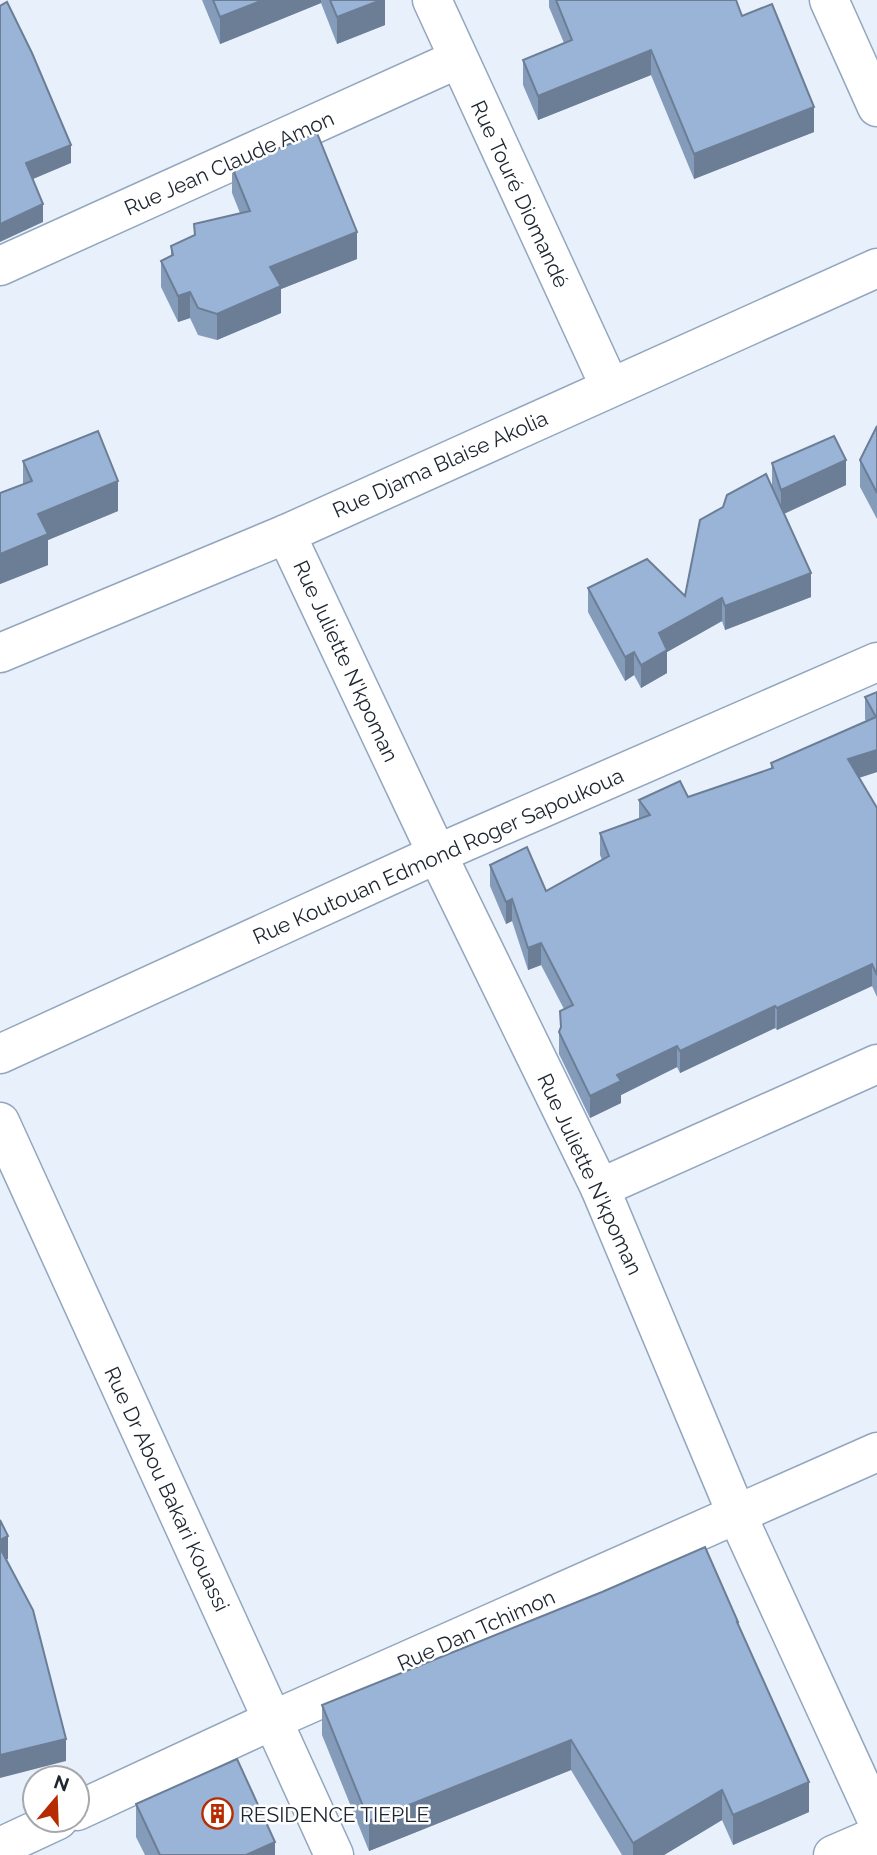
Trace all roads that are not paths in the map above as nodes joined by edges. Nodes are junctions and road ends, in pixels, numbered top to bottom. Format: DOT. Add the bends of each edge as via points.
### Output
graph roads {
  1 [pos="432,0"];
  2 [pos="829,0"];
  3 [pos="458,59"];
  4 [pos="877,107"];
  5 [pos="0,266"];
  6 [pos="877,268"];
  7 [pos="610,387"];
  8 [pos="286,534"];
  9 [pos="0,653"];
  10 [pos="877,662"];
  11 [pos="437,854"];
  12 [pos="0,1055"];
  13 [pos="877,1064"];
  14 [pos="0,1122"];
  15 [pos="600,1188"];
  16 [pos="877,1452"];
  17 [pos="737,1515"];
  18 [pos="273,1720"];
  19 [pos="91,1804"];
  20 [pos="877,1820"];
  21 [pos="28,1834"];
  22 [pos="877,1836"];
  23 [pos="0,1847"];
  24 [pos="334,1855"];
  25 [pos="833,1855"];
  1 -- 3 [label="street, Rue Touré Diomandé"];
  2 -- 4 [label="street"];
  3 -- 5 [label="street, Rue Jean Claude Amon"];
  3 -- 7 [label="street, Rue Touré Diomandé"];
  6 -- 7 [label="street, Rue Djama Blaise Akolia"];
  7 -- 8 [label="street, Rue Djama Blaise Akolia"];
  8 -- 9 [label="street, Rue Djama Blaise Akolia"];
  8 -- 11 [label="street, Rue Juliette N'kpoman"];
  10 -- 11 [label="street, Rue Koutouan Edmond Roger Sapoukoua"];
  11 -- 12 [label="street, Rue Koutouan Edmond Roger Sapoukoua"];
  11 -- 15 [label="street, Rue Juliette N'kpoman"];
  13 -- 15 [label="street"];
  14 -- 18 [label="street, Rue Dr Abou Bakari Kouassi"];
  15 -- 17 [label="street, Rue Juliette N'kpoman"];
  16 -- 17 [label="street, Rue Dan Tchimon"];
  17 -- 18 [label="street, Rue Dan Tchimon"];
  17 -- 20 [label="street, Rue Juliette N'kpoman"];
  18 -- 19 [label="street, Rue Dan Tchimon"];
  18 -- 24 [label="street, Rue Dr Abou Bakari Kouassi"];
  21 -- 23 [label="street"];
  22 -- 25 [label="street"];
}
